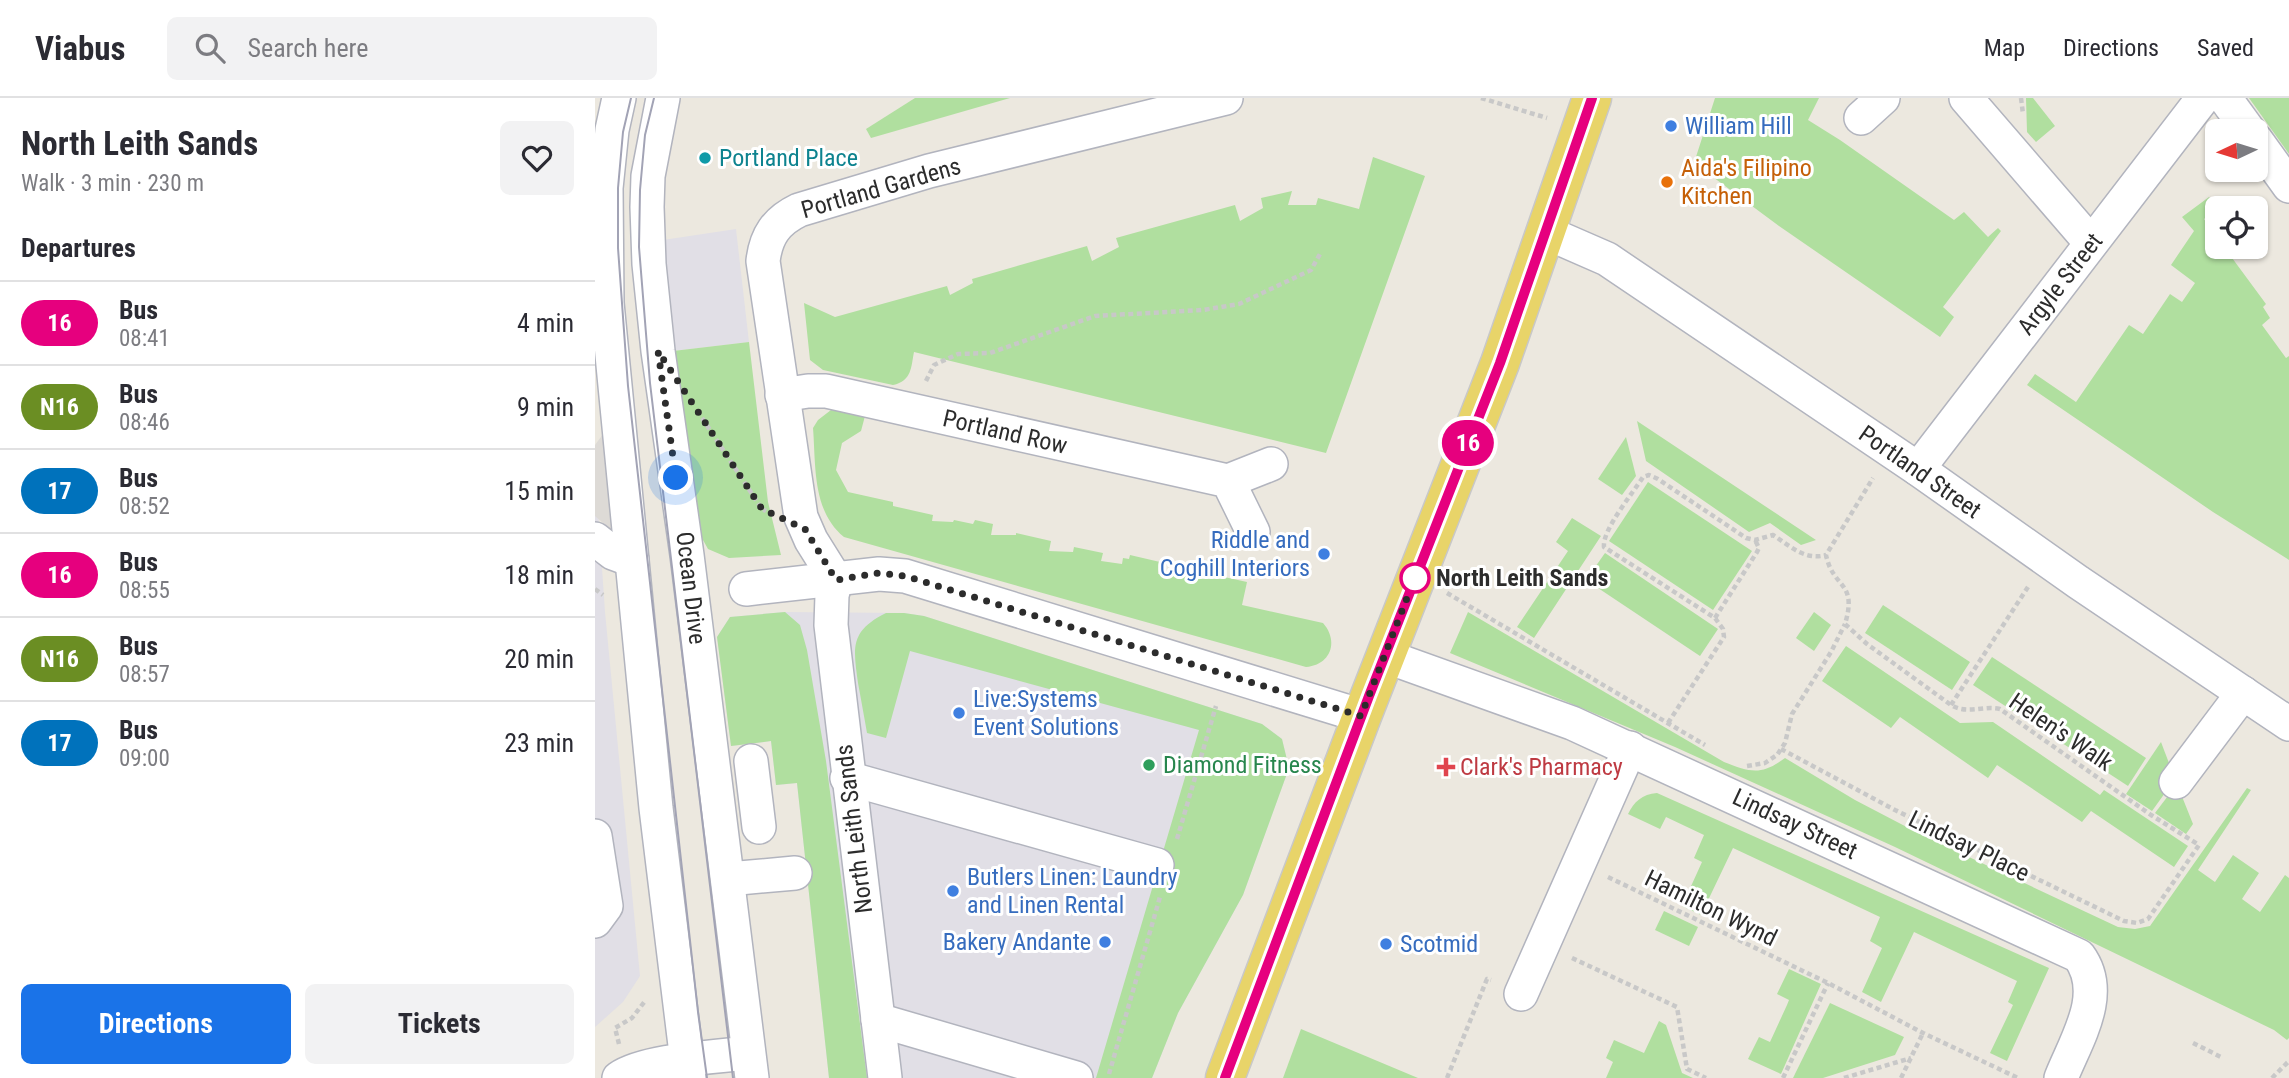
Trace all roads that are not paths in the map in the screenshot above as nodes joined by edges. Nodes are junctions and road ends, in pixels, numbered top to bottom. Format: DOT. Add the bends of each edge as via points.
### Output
graph roads {
  1 [pos="619,98"];
  2 [pos="663,98"];
  3 [pos="1226,98"];
  4 [pos="1966,98"];
  5 [pos="2203,98"];
  6 [pos="2225,98"];
  7 [pos="1158,106"];
  8 [pos="1587,113"];
  9 [pos="2240,119"];
  10 [pos="2268,157"];
  11 [pos="2289,186"];
  12 [pos="1545,232"];
  13 [pos="2091,243"];
  14 [pos="602,330"];
  15 [pos="605,394"];
  16 [pos="782,395"];
  17 [pos="1271,464"];
  18 [pos="1918,469"];
  19 [pos="1228,481"];
  20 [pos="1253,532"];
  21 [pos="595,539"];
  22 [pos="632,560"];
  23 [pos="836,580"];
  24 [pos="746,589"];
  25 [pos="1385,656"];
  26 [pos="2243,693"];
  27 [pos="1361,716"];
  28 [pos="2289,724"];
  29 [pos="1630,748"];
  30 [pos="714,765"];
  31 [pos="847,778"];
  32 [pos="2176,782"];
  33 [pos="759,827"];
  34 [pos="595,836"];
  35 [pos="1165,866"];
  36 [pos="795,873"];
  37 [pos="728,879"];
  38 [pos="595,921"];
  39 [pos="1521,993"];
  40 [pos="878,1020"];
  41 [pos="750,1065"];
  42 [pos="687,1070"];
  43 [pos="619,1078"];
  44 [pos="885,1078"];
  45 [pos="1076,1078"];
  46 [pos="1225,1078"];
  47 [pos="2061,1078"];
  1 -- 14 [label="street" via="604,217"];
  2 -- 30 [label="street, Ocean Drive" via="648,176 649,264"];
  3 -- 7 [label="street, Portland Gardens"];
  4 -- 13 [label="street"];
  5 -- 13 [label="street, Argyle Street"];
  6 -- 9 [label="street"];
  7 -- 16 [label="street, Portland Gardens" via="967,153 780,220 767,238 763,261"];
  8 -- 12 [label="main road"];
  10 -- 11 [label="street"];
  12 -- 18 [label="street, Portland Street" via="1607,259"];
  12 -- 25 [label="main road" via="1500,363"];
  13 -- 18 [label="street, Argyle Street"];
  14 -- 15 [label="street"];
  15 -- 22 [label="street"];
  16 -- 19 [label="street, Portland Row" via="826,391 913,411 1071,437"];
  16 -- 23 [label="street, Portland Gardens" via="800,517"];
  17 -- 19 [label="street"];
  18 -- 26 [label="street, Portland Street"];
  19 -- 20 [label="street"];
  21 -- 22 [label="street"];
  22 -- 42 [label="street"];
  23 -- 24 [label="street"];
  23 -- 27 [label="street" via="879,573 914,579"];
  23 -- 31 [label="street, North Leith Sands" via="831,625"];
  25 -- 27 [label="main road"];
  25 -- 29 [label="street, Lindsay Street" via="1502,696"];
  26 -- 28 [label="street, Portland Street"];
  26 -- 32 [label="street"];
  27 -- 46 [label="main road"];
  29 -- 39 [label="street"];
  29 -- 47 [label="street, Lindsay Street" via="2078,956 2089,979 2089,1009"];
  30 -- 33 [label="street" via="764,759"];
  30 -- 37 [label="street, Ocean Drive"];
  31 -- 35 [label="street"];
  31 -- 40 [label="street, North Leith Sands"];
  34 -- 38 [label="street" via="605,906"];
  36 -- 37 [label="street"];
  37 -- 41 [label="street, Ocean Drive"];
  40 -- 44 [label="street, North Leith Sands"];
  40 -- 45 [label="street"];
  41 -- 42 [label="street"];
  42 -- 43 [label="street" via="653,1066"];
}
